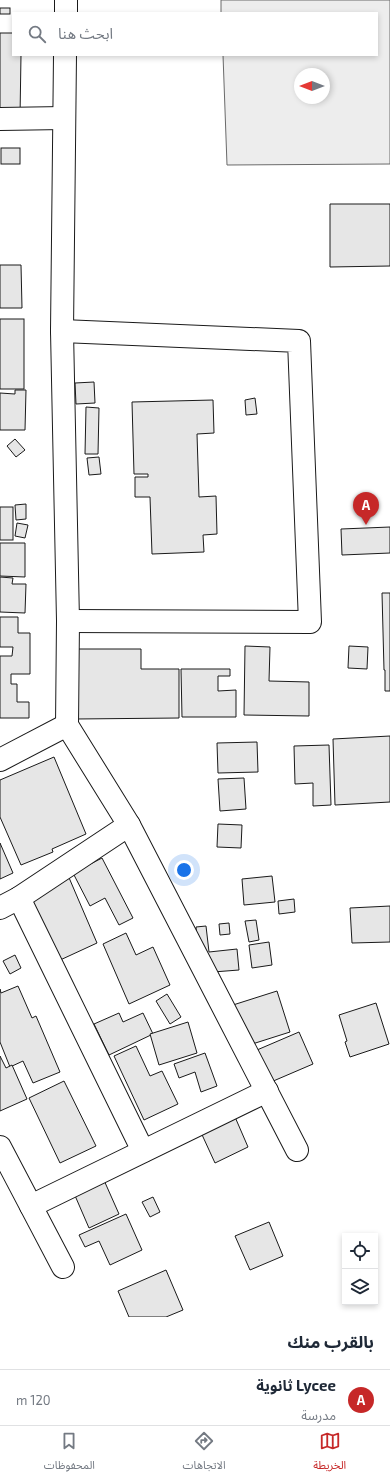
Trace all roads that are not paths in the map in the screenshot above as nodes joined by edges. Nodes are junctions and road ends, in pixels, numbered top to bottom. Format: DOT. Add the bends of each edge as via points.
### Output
graph roads {
  1 [pos="66,0"];
  2 [pos="66,12"];
  3 [pos="65,56"];
  4 [pos="64,118"];
  5 [pos="0,119"];
  6 [pos="62,331"];
  7 [pos="68,621"];
  8 [pos="67,725"];
  9 [pos="0,760"];
  10 [pos="129,825"];
  11 [pos="19,898"];
  12 [pos="0,908"];
  13 [pos="266,1091"];
  14 [pos="0,1147"];
  15 [pos="296,1150"];
  16 [pos="143,1151"];
  17 [pos="31,1206"];
  18 [pos="62,1267"];
  1 -- 2 [label="street"];
  3 -- 4 [label="street"];
  4 -- 5 [label="street"];
  4 -- 6 [label="street"];
  6 -- 7 [label="street"];
  6 -- 7 [label="street" via="299,341 310,622"];
  7 -- 8 [label="street"];
  8 -- 9 [label="street"];
  8 -- 10 [label="street"];
  10 -- 11 [label="street"];
  10 -- 13 [label="street"];
  11 -- 12 [label="street"];
  11 -- 16 [label="street"];
  13 -- 15 [label="street"];
  13 -- 16 [label="street"];
  14 -- 17 [label="street"];
  16 -- 17 [label="street"];
  17 -- 18 [label="street"];
}
